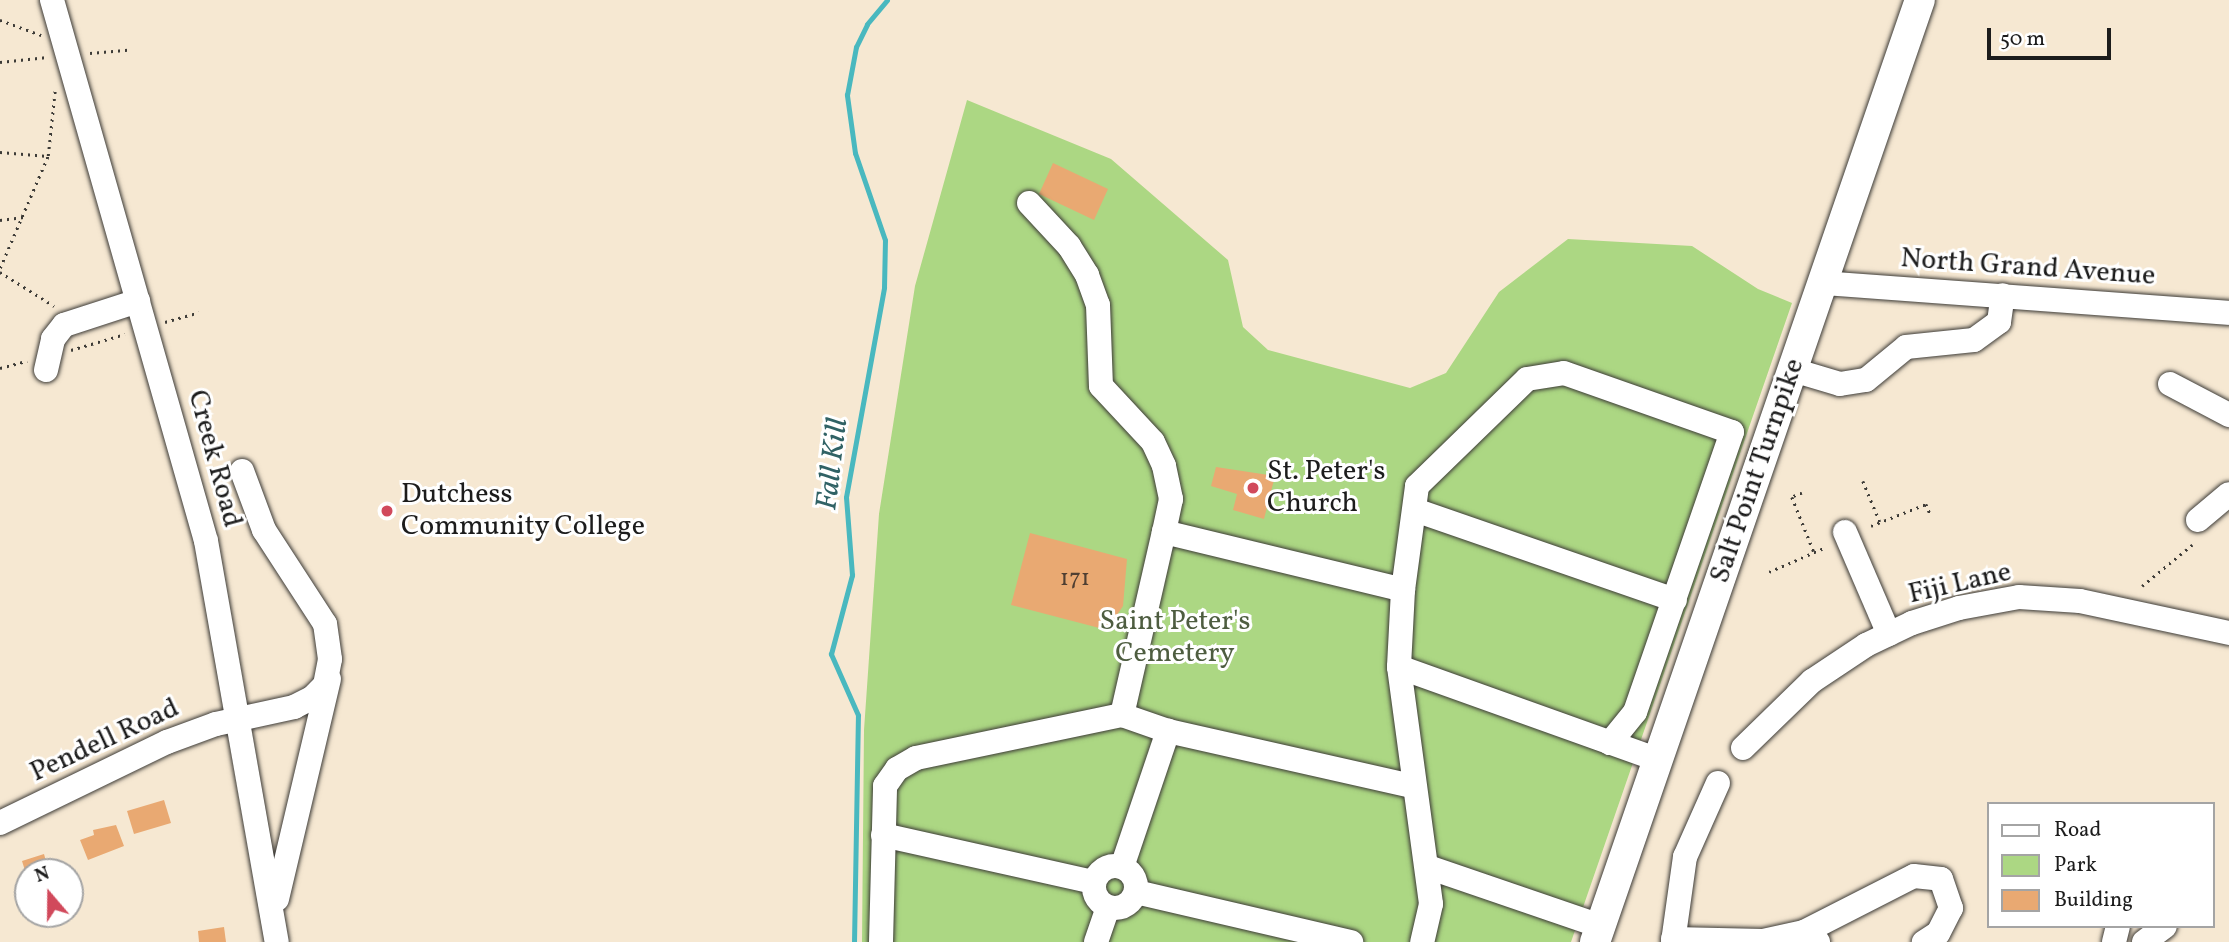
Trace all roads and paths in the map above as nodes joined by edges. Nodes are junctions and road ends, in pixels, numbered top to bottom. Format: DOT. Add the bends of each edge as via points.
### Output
graph roads {
  1 [pos="52,0"];
  2 [pos="1920,0"];
  3 [pos="0,20"];
  4 [pos="46,36"];
  5 [pos="48,46"];
  6 [pos="51,64"];
  7 [pos="54,82"];
  8 [pos="0,152"];
  9 [pos="48,156"];
  10 [pos="1029,203"];
  11 [pos="24,218"];
  12 [pos="0,220"];
  13 [pos="0,270"];
  14 [pos="1823,283"];
  15 [pos="2003,295"];
  16 [pos="138,301"];
  17 [pos="65,313"];
  18 [pos="2229,313"];
  19 [pos="42,365"];
  20 [pos="0,368"];
  21 [pos="1793,370"];
  22 [pos="2170,384"];
  23 [pos="2229,415"];
  24 [pos="242,471"];
  25 [pos="1863,481"];
  26 [pos="1802,493"];
  27 [pos="2229,494"];
  28 [pos="1415,510"];
  29 [pos="1931,516"];
  30 [pos="2199,520"];
  31 [pos="1881,522"];
  32 [pos="1871,526"];
  33 [pos="1164,532"];
  34 [pos="1845,532"];
  35 [pos="2192,545"];
  36 [pos="1824,548"];
  37 [pos="1814,552"];
  38 [pos="1769,572"];
  39 [pos="2142,586"];
  40 [pos="1403,590"];
  41 [pos="1675,600"];
  42 [pos="2229,633"];
  43 [pos="1889,634"];
  44 [pos="1399,667"];
  45 [pos="329,673"];
  46 [pos="1122,715"];
  47 [pos="238,719"];
  48 [pos="1168,730"];
  49 [pos="1610,743"];
  50 [pos="1743,748"];
  51 [pos="1659,760"];
  52 [pos="1718,783"];
  53 [pos="1412,786"];
  54 [pos="0,823"];
  55 [pos="883,835"];
  56 [pos="1122,867"];
  57 [pos="1428,867"];
  58 [pos="1094,882"];
  59 [pos="1136,892"];
  60 [pos="1108,908"];
  61 [pos="275,917"];
  62 [pos="2162,928"];
  63 [pos="1597,934"];
  64 [pos="1811,937"];
  65 [pos="1673,941"];
  66 [pos="277,942"];
  67 [pos="881,942"];
  68 [pos="1096,942"];
  69 [pos="1352,942"];
  70 [pos="1422,942"];
  71 [pos="1924,942"];
  72 [pos="2144,942"];
  1 -- 16 [label="street, Creek Road"];
  2 -- 14 [label="main road, Salt Point Turnpike"];
  3 -- 4 [label="path"];
  5 -- 6 [label="path"];
  7 -- 9 [label="path"];
  8 -- 9 [label="path"];
  9 -- 11 [label="path"];
  10 -- 33 [label="street" via="1069,246 1087,275 1098,305 1101,386 1153,442 1164,466 1171,499"];
  11 -- 12 [label="path"];
  11 -- 13 [label="path"];
  13 -- 17 [label="path"];
  14 -- 15 [label="street, North Grand Avenue"];
  14 -- 21 [label="main road, Salt Point Turnpike"];
  15 -- 18 [label="street, North Grand Avenue"];
  15 -- 21 [label="street" via="1998,322 1974,340 1906,347 1867,380 1840,383"];
  16 -- 19 [label="street" via="91,310 70,322 55,334"];
  16 -- 47 [label="street, Creek Road" via="206,541"];
  19 -- 20 [label="path"];
  21 -- 51 [label="main road, Salt Point Turnpike"];
  22 -- 23 [label="street"];
  24 -- 45 [label="street" via="264,530 322,616 329,640"];
  25 -- 31 [label="path"];
  26 -- 37 [label="path" via="1792,497"];
  27 -- 30 [label="street"];
  28 -- 40 [label="street"];
  28 -- 41 [label="street"];
  28 -- 41 [label="street" via="1417,486 1527,379 1564,373 1732,432"];
  29 -- 31 [label="path" via="1926,504"];
  31 -- 32 [label="path"];
  33 -- 40 [label="street"];
  33 -- 46 [label="street"];
  34 -- 43 [label="street"];
  35 -- 39 [label="path"];
  36 -- 37 [label="path"];
  37 -- 38 [label="path"];
  40 -- 44 [label="street"];
  41 -- 49 [label="street" via="1635,712"];
  42 -- 43 [label="street, Fiji Lane" via="2080,601 2019,597 1959,608"];
  43 -- 50 [label="street, Fiji Lane" via="1812,681"];
  44 -- 49 [label="street"];
  44 -- 53 [label="street"];
  45 -- 47 [label="street, Pendell Road" via="320,692 304,703"];
  45 -- 61 [label="street" via="324,713 290,835"];
  46 -- 48 [label="street"];
  46 -- 55 [label="street" via="916,758 897,769 885,786"];
  47 -- 54 [label="street, Pendell Road" via="167,741"];
  47 -- 61 [label="street, Creek Road"];
  48 -- 53 [label="street"];
  48 -- 56 [label="street"];
  49 -- 51 [label="street"];
  51 -- 63 [label="main road, Salt Point Turnpike"];
  52 -- 65 [label="street" via="1685,856"];
  53 -- 57 [label="street"];
  55 -- 58 [label="street"];
  55 -- 67 [label="street"];
  56 -- 58 [label="street" via="1104,869"];
  56 -- 59 [label="street" via="1132,875"];
  57 -- 63 [label="street"];
  57 -- 70 [label="street" via="1431,904"];
  58 -- 60 [label="street" via="1096,898"];
  59 -- 60 [label="street" via="1125,906"];
  59 -- 69 [label="street"];
  60 -- 68 [label="street"];
  61 -- 66 [label="street, Creek Road"];
  62 -- 72 [label="street"];
  64 -- 65 [label="street"];
  64 -- 71 [label="street" via="1914,876 1941,879 1951,908 1938,933"];
}
